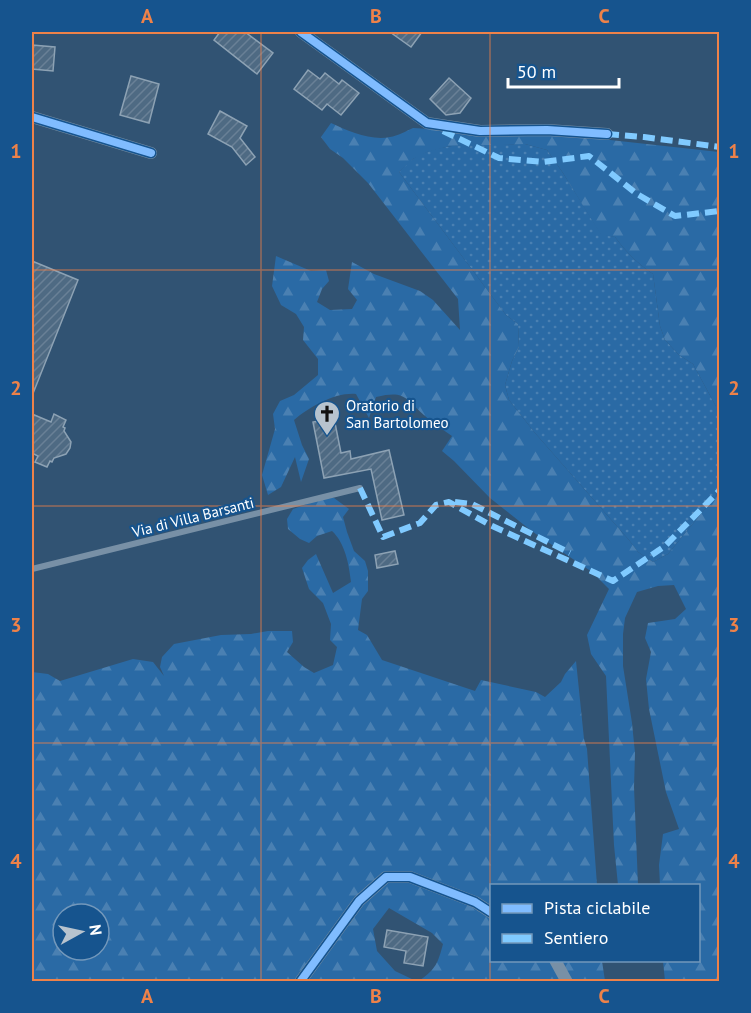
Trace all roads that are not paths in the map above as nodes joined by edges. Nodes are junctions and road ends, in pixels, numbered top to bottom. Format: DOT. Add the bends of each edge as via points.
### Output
graph roads {
  1 [pos="301,32"];
  2 [pos="32,117"];
  3 [pos="607,134"];
  4 [pos="151,153"];
  5 [pos="360,488"];
  6 [pos="32,569"];
  7 [pos="490,912"];
  8 [pos="556,962"];
  9 [pos="300,981"];
  10 [pos="567,981"];
  1 -- 3 [label="street" via="427,123 480,131"];
  2 -- 4 [label="street"];
  5 -- 6 [label="lane, Via di Villa Barsanti"];
  7 -- 9 [label="street" via="410,877 386,877 359,901"];
  8 -- 10 [label="street"];
}
